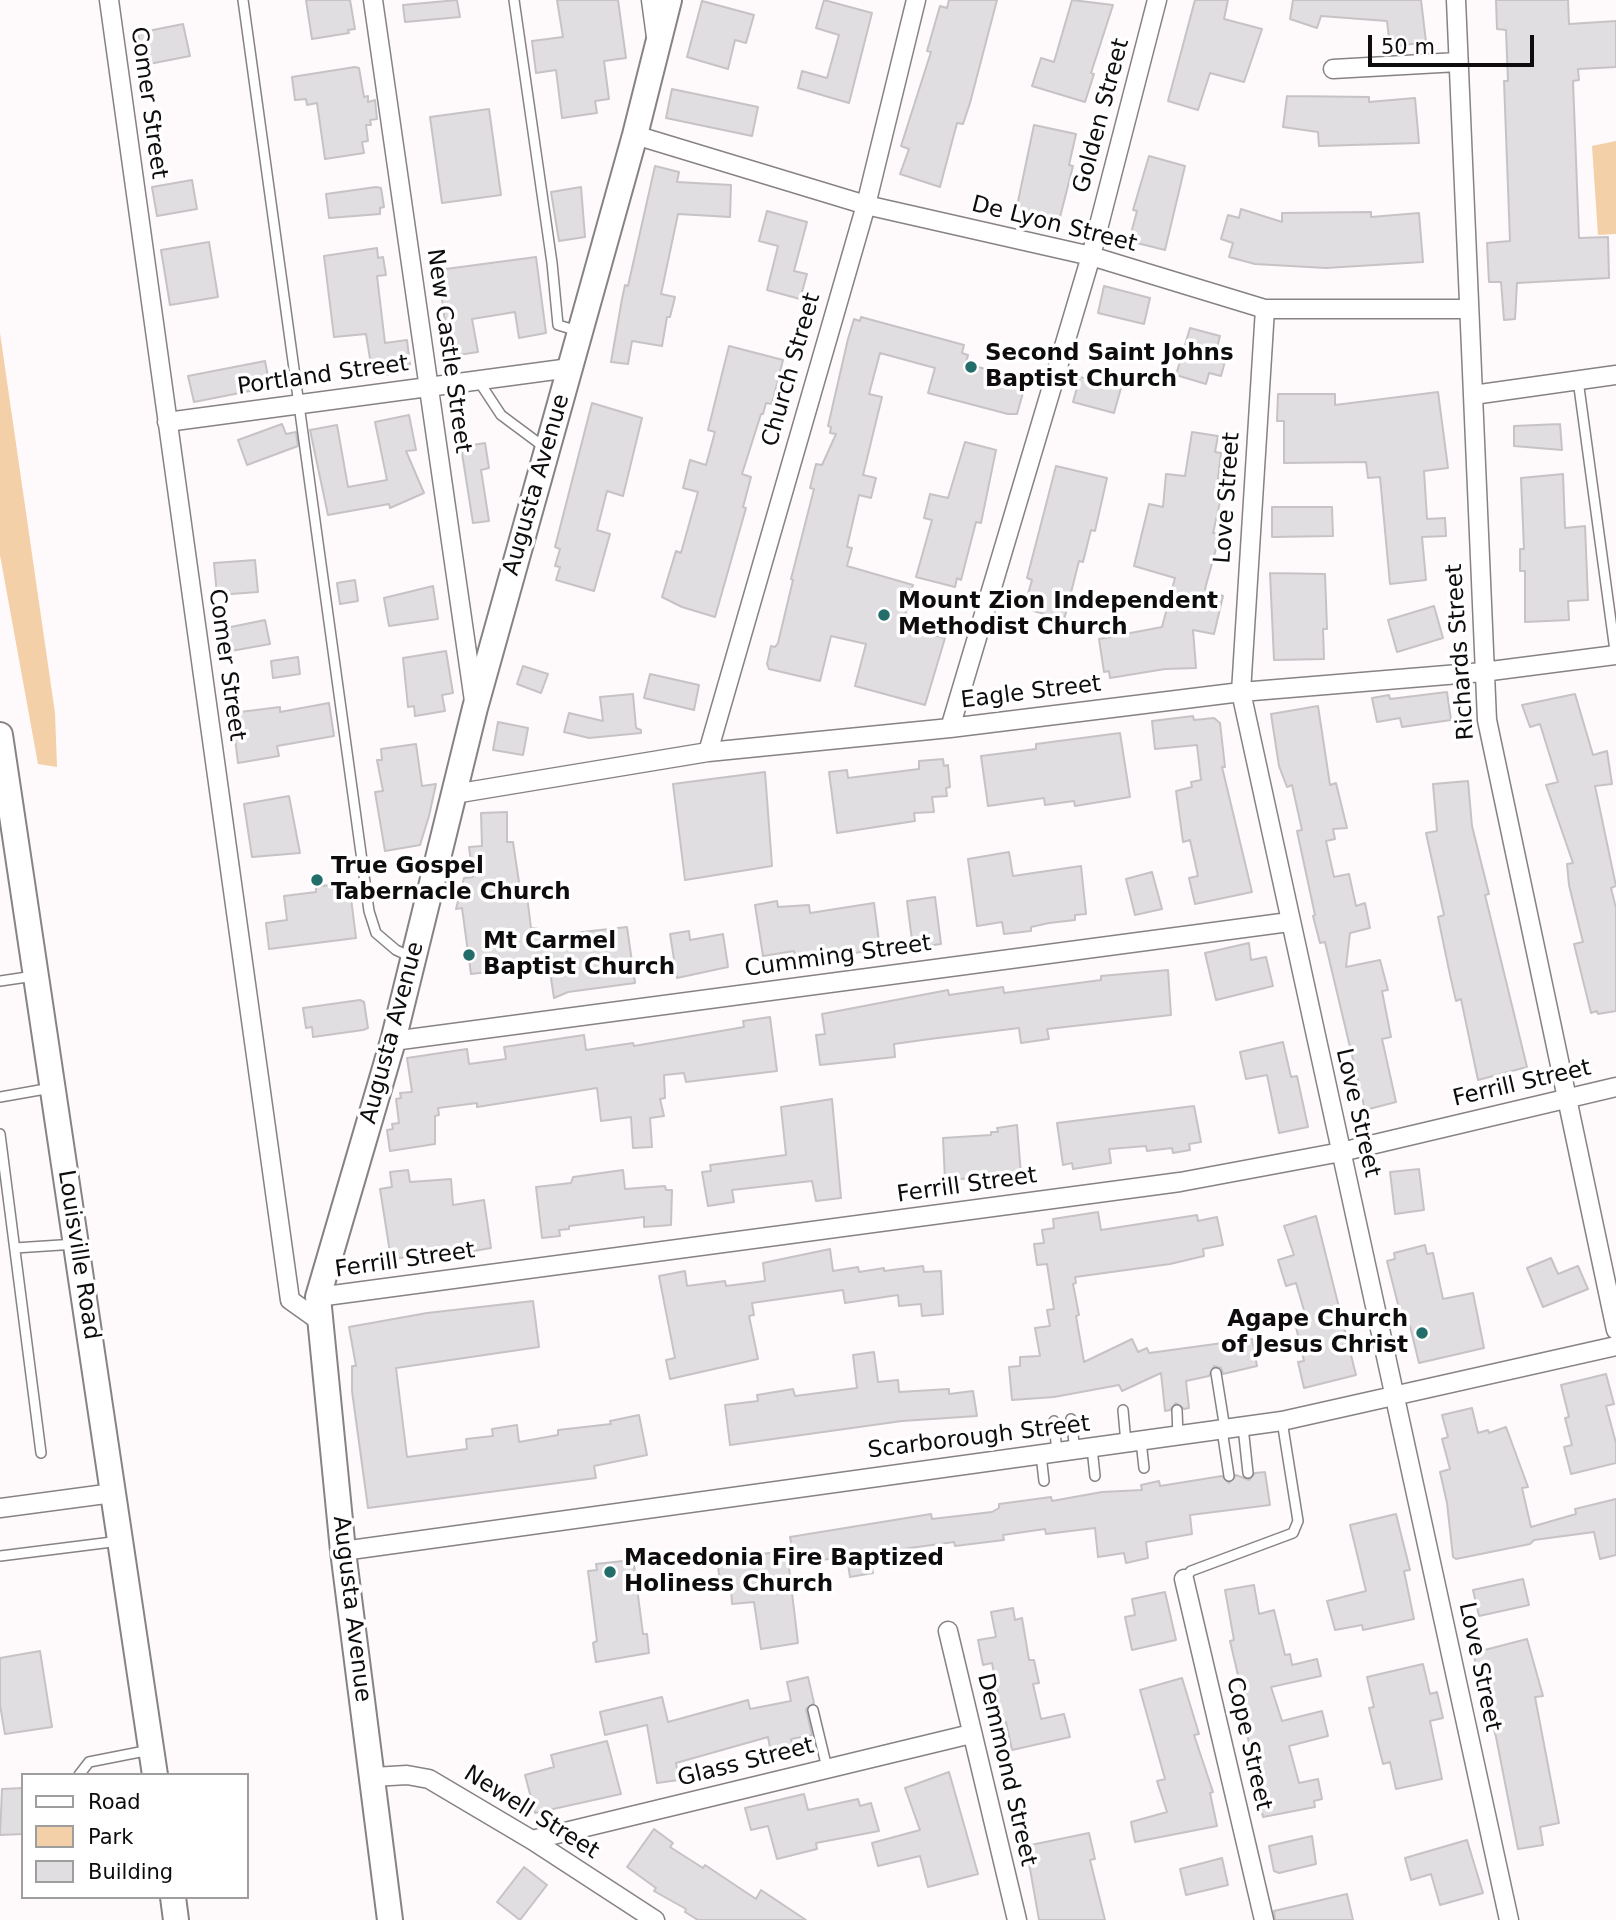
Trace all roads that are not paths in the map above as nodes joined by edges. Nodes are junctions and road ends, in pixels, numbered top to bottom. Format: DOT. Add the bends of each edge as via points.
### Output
graph roads {
  1 [pos="108,0"];
  2 [pos="243,0"];
  3 [pos="373,0"];
  4 [pos="514,0"];
  5 [pos="651,0"];
  6 [pos="669,0"];
  7 [pos="916,0"];
  8 [pos="1157,0"];
  9 [pos="1456,0"];
  10 [pos="657,44"];
  11 [pos="1458,62"];
  12 [pos="1333,69"];
  13 [pos="635,135"];
  14 [pos="866,205"];
  15 [pos="1091,256"];
  16 [pos="1265,309"];
  17 [pos="1468,309"];
  18 [pos="580,331"];
  19 [pos="570,368"];
  20 [pos="1616,375"];
  21 [pos="478,380"];
  22 [pos="1578,380"];
  23 [pos="428,387"];
  24 [pos="1473,395"];
  25 [pos="299,404"];
  26 [pos="167,422"];
  27 [pos="547,449"];
  28 [pos="1616,656"];
  29 [pos="1483,672"];
  30 [pos="1241,692"];
  31 [pos="475,708"];
  32 [pos="950,728"];
  33 [pos="0,735"];
  34 [pos="708,752"];
  35 [pos="454,794"];
  36 [pos="1289,922"];
  37 [pos="413,958"];
  38 [pos="36,975"];
  39 [pos="0,981"];
  40 [pos="393,1041"];
  41 [pos="52,1087"];
  42 [pos="1616,1087"];
  43 [pos="0,1097"];
  44 [pos="1568,1098"];
  45 [pos="0,1134"];
  46 [pos="1341,1152"];
  47 [pos="76,1244"];
  48 [pos="15,1248"];
  49 [pos="319,1310"];
  50 [pos="1616,1330"];
  51 [pos="1616,1346"];
  52 [pos="1216,1373"];
  53 [pos="1395,1398"];
  54 [pos="1123,1410"];
  55 [pos="1177,1410"];
  56 [pos="1071,1419"];
  57 [pos="1054,1421"];
  58 [pos="1282,1421"];
  59 [pos="1243,1427"];
  60 [pos="1224,1430"];
  61 [pos="1178,1436"];
  62 [pos="1134,1443"];
  63 [pos="1066,1452"];
  64 [pos="41,1453"];
  65 [pos="1144,1468"];
  66 [pos="1248,1474"];
  67 [pos="1095,1476"];
  68 [pos="1229,1476"];
  69 [pos="1044,1480"];
  70 [pos="113,1493"];
  71 [pos="0,1508"];
  72 [pos="120,1541"];
  73 [pos="343,1551"];
  74 [pos="0,1556"];
  75 [pos="1184,1579"];
  76 [pos="948,1631"];
  77 [pos="813,1710"];
  78 [pos="971,1734"];
  79 [pos="153,1763"];
  80 [pos="827,1768"];
  81 [pos="81,1773"];
  82 [pos="373,1777"];
  83 [pos="532,1840"];
  84 [pos="173,1899"];
  85 [pos="176,1920"];
  86 [pos="390,1920"];
  87 [pos="655,1920"];
  88 [pos="1017,1920"];
  89 [pos="1264,1920"];
  90 [pos="1509,1920"];
  1 -- 26 [label="street, Comer Street"];
  2 -- 25 [label="lane"];
  3 -- 23 [label="street, New Castle Street"];
  4 -- 18 [label="lane" via="558,325"];
  5 -- 10 [label="street"];
  6 -- 10 [label="main road, Augusta Avenue"];
  7 -- 14 [label="street, Church Street"];
  8 -- 15 [label="street, Golden Street"];
  9 -- 11 [label="street, Richards Street"];
  10 -- 13 [label="main road, Augusta Avenue"];
  11 -- 12 [label="street"];
  11 -- 17 [label="street, Richards Street"];
  13 -- 14 [label="street, De Lyon Street"];
  13 -- 18 [label="main road, Augusta Avenue"];
  14 -- 15 [label="street, De Lyon Street"];
  14 -- 34 [label="street, Church Street"];
  15 -- 16 [label="street, De Lyon Street"];
  15 -- 32 [label="street, Golden Street"];
  16 -- 17 [label="street, De Lyon Street"];
  16 -- 30 [label="street, Love Street"];
  17 -- 24 [label="street, Richards Street"];
  18 -- 19 [label="main road, Augusta Avenue"];
  19 -- 21 [label="street, Portland Street"];
  19 -- 27 [label="main road, Augusta Avenue"];
  20 -- 22 [label="street"];
  21 -- 23 [label="street, Portland Street"];
  21 -- 27 [label="lane" via="501,415"];
  22 -- 24 [label="street"];
  22 -- 28 [label="lane"];
  23 -- 25 [label="street, Portland Street"];
  23 -- 31 [label="street, New Castle Street"];
  24 -- 29 [label="street, Richards Street"];
  25 -- 26 [label="street, Portland Street"];
  25 -- 37 [label="lane" via="369,911 376,933"];
  26 -- 49 [label="street, Comer Street" via="290,1300"];
  27 -- 31 [label="main road, Augusta Avenue"];
  28 -- 29 [label="street, Eagle Street"];
  29 -- 30 [label="street, Eagle Street"];
  29 -- 44 [label="street, Richards Street" via="1487,719"];
  30 -- 32 [label="street, Eagle Street"];
  30 -- 36 [label="street, Love Street"];
  31 -- 35 [label="main road, Augusta Avenue"];
  32 -- 34 [label="street, Eagle Street"];
  33 -- 38 [label="main road, Louisville Road"];
  34 -- 35 [label="street, Eagle Street"];
  35 -- 37 [label="main road, Augusta Avenue"];
  36 -- 40 [label="street, Cumming Street"];
  36 -- 46 [label="street, Love Street"];
  37 -- 40 [label="main road, Augusta Avenue"];
  38 -- 39 [label="lane"];
  38 -- 41 [label="main road, Louisville Road"];
  40 -- 49 [label="main road, Augusta Avenue"];
  41 -- 43 [label="lane"];
  41 -- 47 [label="main road, Louisville Road"];
  42 -- 44 [label="street, Ferrill Street"];
  44 -- 46 [label="street, Ferrill Street"];
  44 -- 50 [label="street, Richards Street"];
  45 -- 48 [label="lane"];
  46 -- 49 [label="street, Ferrill Street" via="1180,1182"];
  46 -- 53 [label="street, Love Street"];
  47 -- 48 [label="lane"];
  47 -- 70 [label="main road, Louisville Road"];
  48 -- 64 [label="lane"];
  49 -- 73 [label="main road, Augusta Avenue"];
  51 -- 53 [label="street, Scarborough Street"];
  52 -- 60 [label="lane"];
  53 -- 58 [label="street, Scarborough Street"];
  53 -- 90 [label="street, Love Street"];
  54 -- 62 [label="lane"];
  55 -- 61 [label="lane"];
  56 -- 63 [label="lane"];
  57 -- 63 [label="lane"];
  58 -- 59 [label="street, Scarborough Street"];
  58 -- 75 [label="lane" via="1298,1521 1293,1533 1191,1571"];
  59 -- 60 [label="street, Scarborough Street"];
  59 -- 66 [label="lane"];
  60 -- 61 [label="street, Scarborough Street"];
  60 -- 68 [label="lane"];
  61 -- 62 [label="street, Scarborough Street"];
  62 -- 63 [label="street, Scarborough Street"];
  62 -- 65 [label="lane"];
  63 -- 67 [label="lane"];
  63 -- 69 [label="lane"];
  63 -- 73 [label="street, Scarborough Street"];
  70 -- 71 [label="street"];
  70 -- 72 [label="main road, Louisville Road"];
  72 -- 74 [label="lane"];
  72 -- 79 [label="main road, Louisville Road"];
  73 -- 82 [label="main road, Augusta Avenue"];
  75 -- 89 [label="street, Cope Street"];
  76 -- 78 [label="street, Demmond Street"];
  77 -- 80 [label="lane"];
  78 -- 80 [label="street, Glass Street"];
  78 -- 88 [label="street, Demmond Street"];
  79 -- 81 [label="lane" via="89,1762"];
  80 -- 83 [label="street, Glass Street"];
  82 -- 83 [label="street, Newell Street" via="407,1774 429,1779"];
  82 -- 86 [label="main road, Augusta Avenue"];
  83 -- 87 [label="street, Newell Street"];
  84 -- 85 [label="main road"];
}
